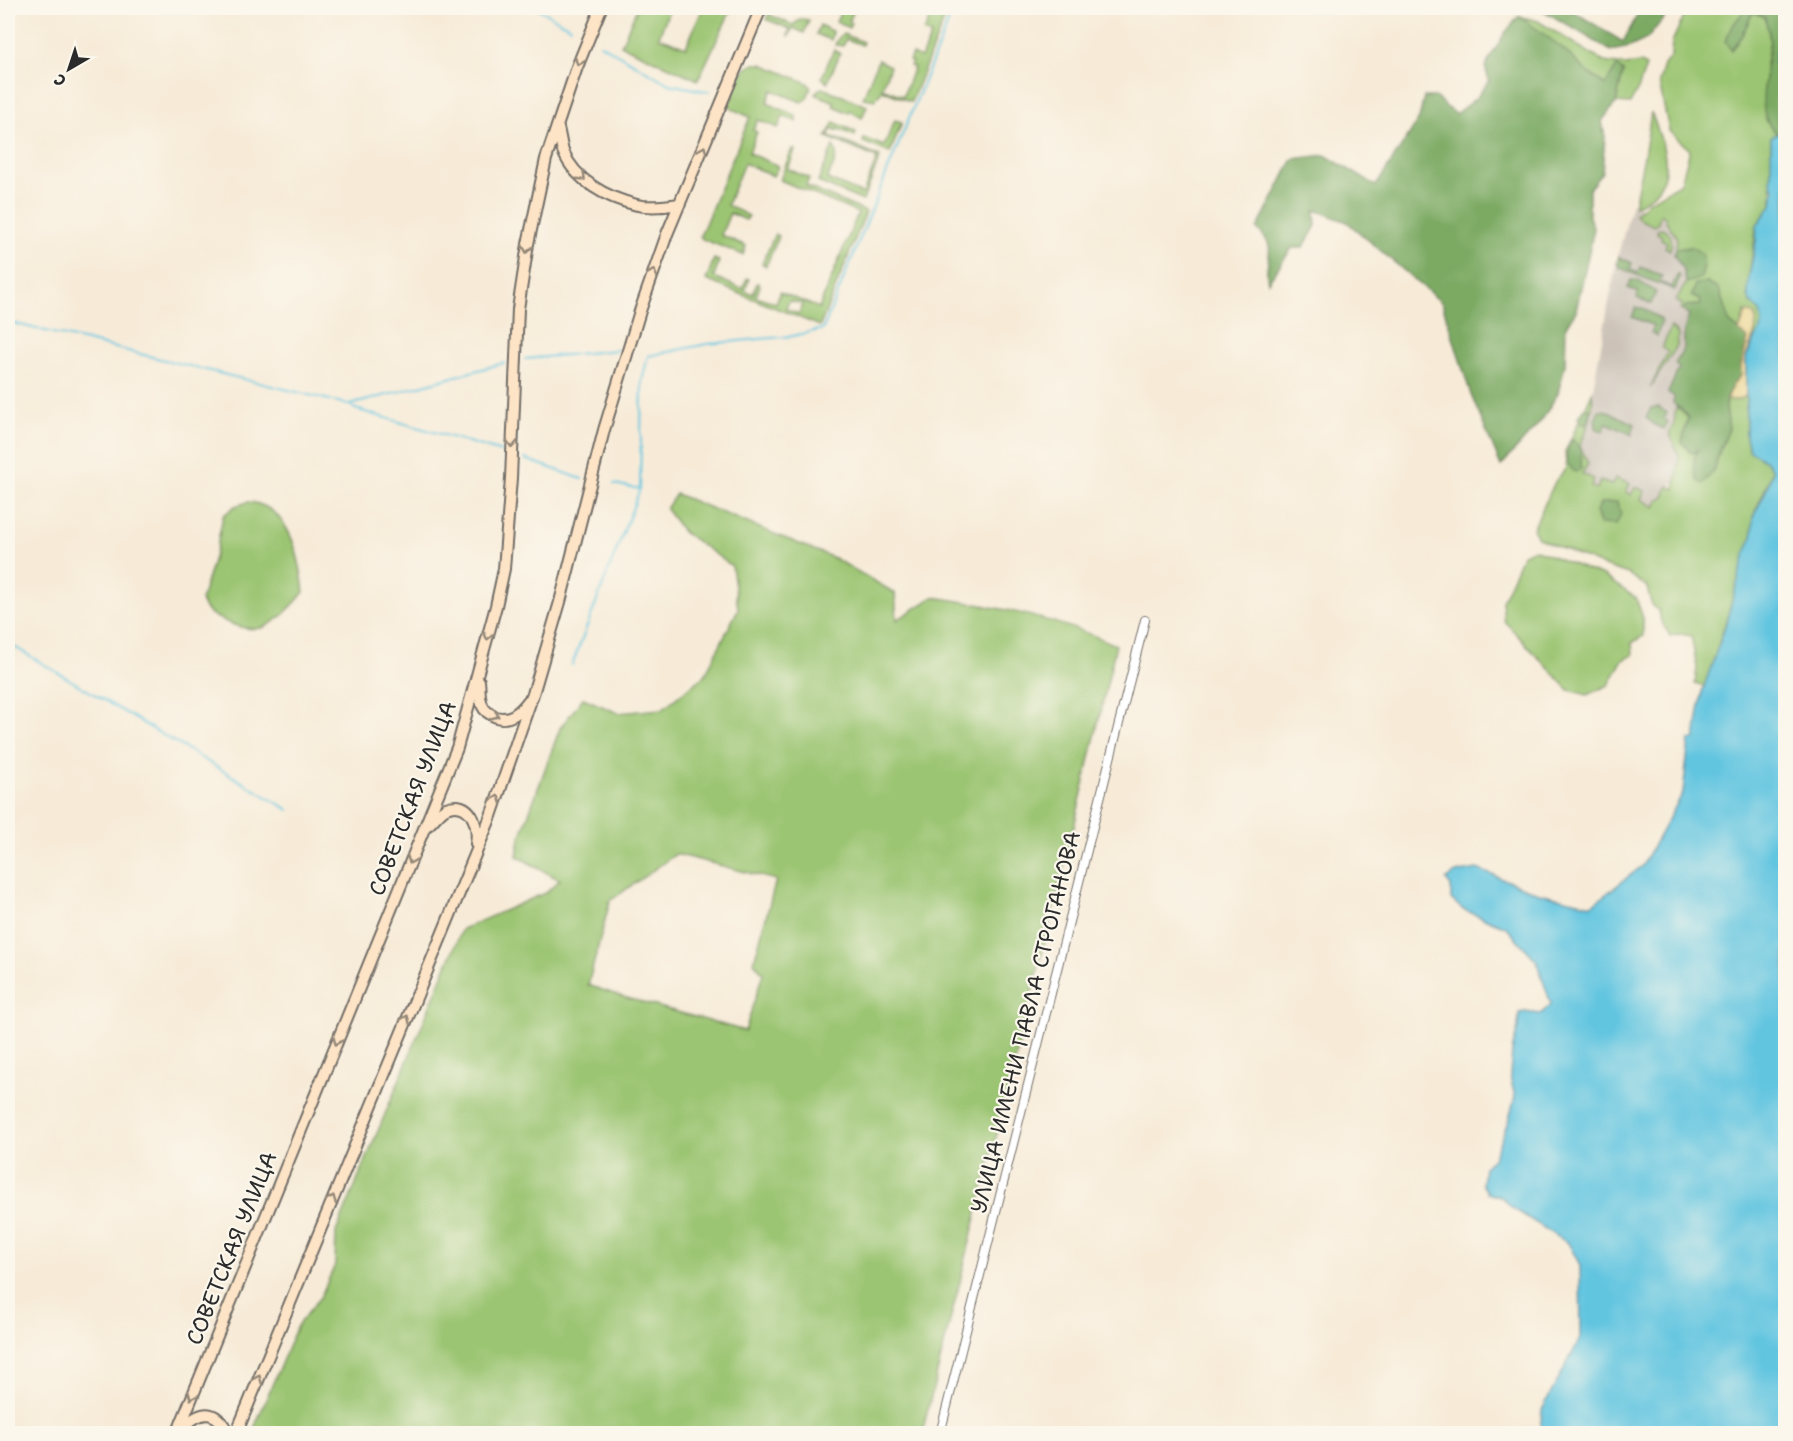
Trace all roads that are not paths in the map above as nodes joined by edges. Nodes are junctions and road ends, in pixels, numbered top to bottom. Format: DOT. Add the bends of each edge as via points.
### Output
graph roads {
  1 [pos="601,8"];
  2 [pos="761,8"];
  3 [pos="558,126"];
  4 [pos="680,204"];
  5 [pos="1145,620"];
  6 [pos="478,672"];
  7 [pos="533,694"];
  8 [pos="424,829"];
  9 [pos="474,856"];
  10 [pos="177,1434"];
  11 [pos="229,1434"];
  12 [pos="236,1434"];
  13 [pos="940,1434"];
  1 -- 3 [label="main road, СОВЕТСКАЯ УЛИЦА, one-way"];
  4 -- 2 [label="main road, one-way"];
  3 -- 4 [label="main road, one-way" via="563,151 582,180 638,206"];
  3 -- 6 [label="main road, СОВЕТСКАЯ УЛИЦА, one-way" via="546,159 518,309 504,569"];
  7 -- 4 [label="main road, one-way" via="619,379 652,275"];
  5 -- 13 [label="street, УЛИЦА ИМЕНИ ПАВЛА СТРОГАНОВА"];
  6 -- 7 [label="main road, one-way" via="481,702 485,711 495,717 512,717"];
  6 -- 8 [label="main road, СОВЕТСКАЯ УЛИЦА" via="457,748"];
  9 -- 7 [label="main road, one-way"];
  8 -- 9 [label="main road" via="445,808 466,809 478,832"];
  8 -- 10 [label="main road, СОВЕТСКАЯ УЛИЦА, one-way"];
  12 -- 9 [label="main road, one-way"];
  10 -- 11 [label="main road" via="195,1416 205,1414 223,1422"];
}
